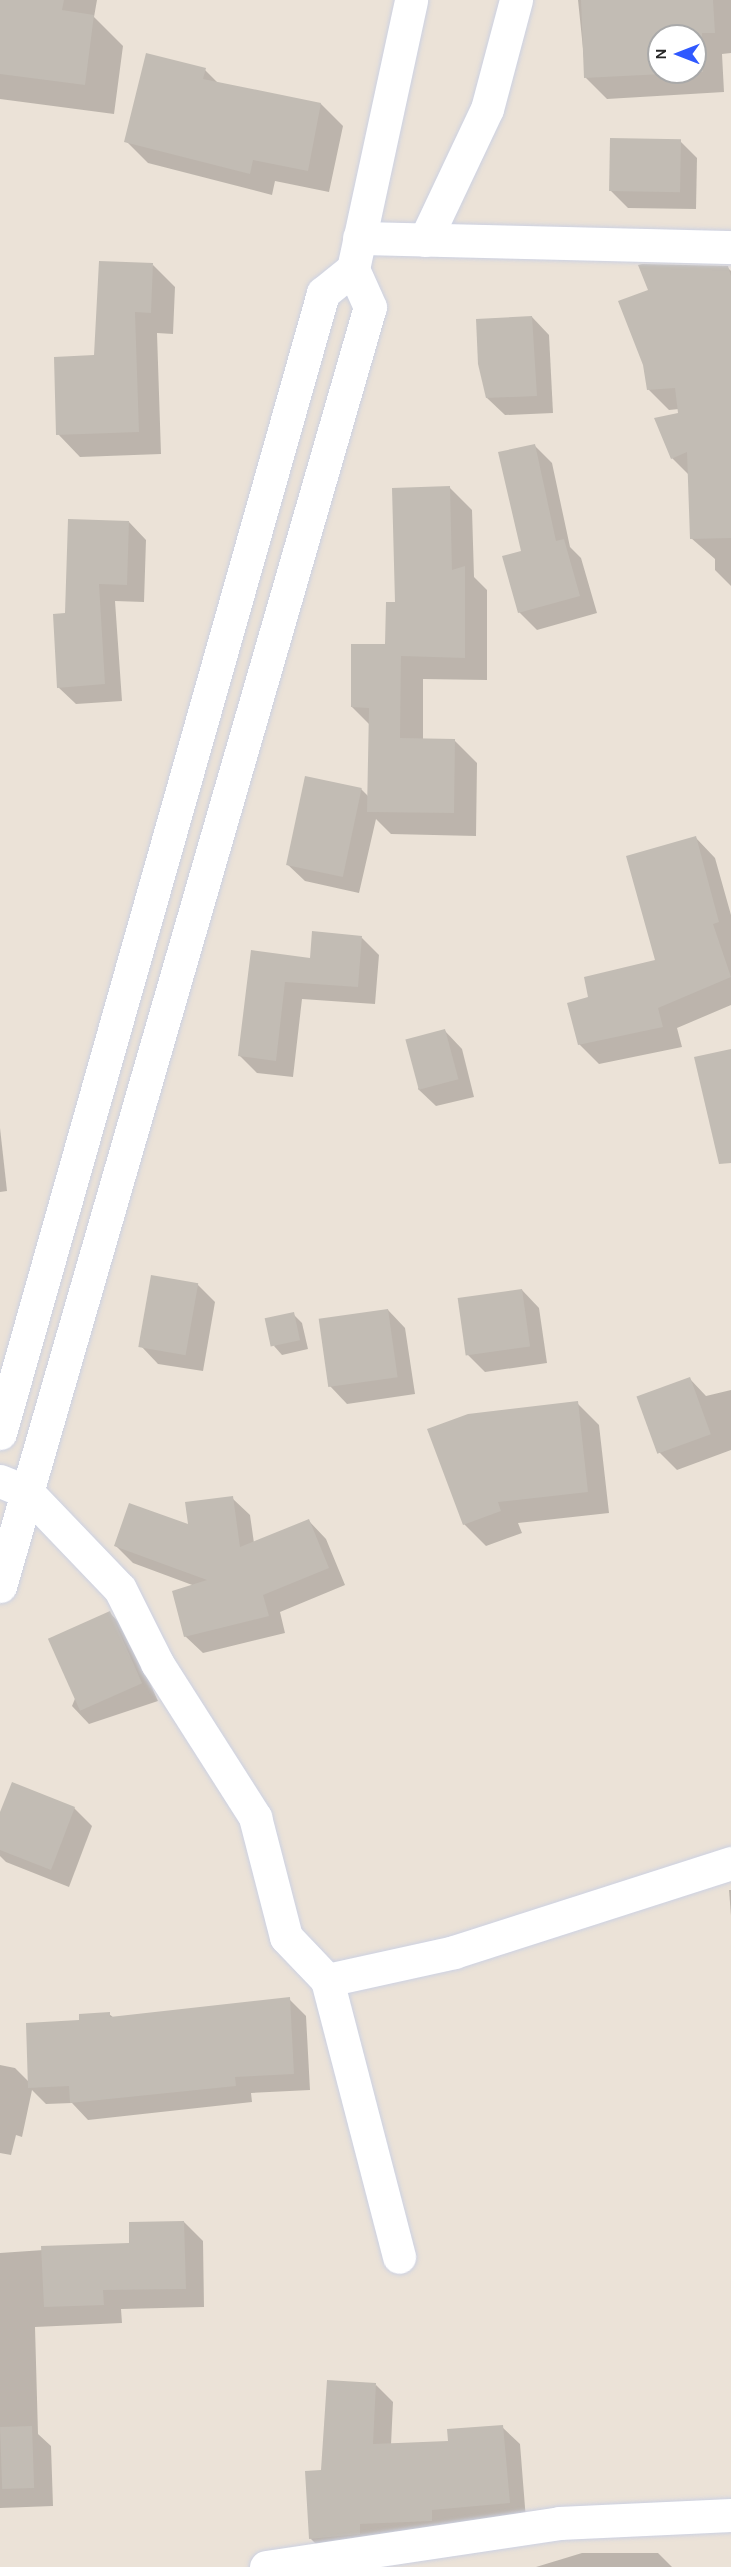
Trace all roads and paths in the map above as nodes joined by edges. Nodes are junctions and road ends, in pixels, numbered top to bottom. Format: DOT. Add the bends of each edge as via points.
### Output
graph roads {
  1 [pos="411,0"];
  2 [pos="516,0"];
  3 [pos="425,240"];
  4 [pos="731,247"];
  5 [pos="356,253"];
  6 [pos="0,1433"];
  7 [pos="14,1486"];
  8 [pos="0,1586"];
  9 [pos="731,1863"];
  10 [pos="327,1980"];
  11 [pos="399,2257"];
  12 [pos="731,2515"];
  13 [pos="267,2567"];
  1 -- 5 [label="street"];
  2 -- 3 [label="street" via="488,109"];
  3 -- 4 [label="street"];
  3 -- 5 [label="street"];
  5 -- 6 [label="street" via="323,293"];
  5 -- 7 [label="street" via="370,307"];
  7 -- 8 [label="street"];
  7 -- 10 [label="street" via="120,1589 157,1663 255,1817 286,1936"];
  9 -- 10 [label="street" via="454,1952"];
  10 -- 11 [label="street"];
  12 -- 13 [label="street" via="559,2523"];
}
